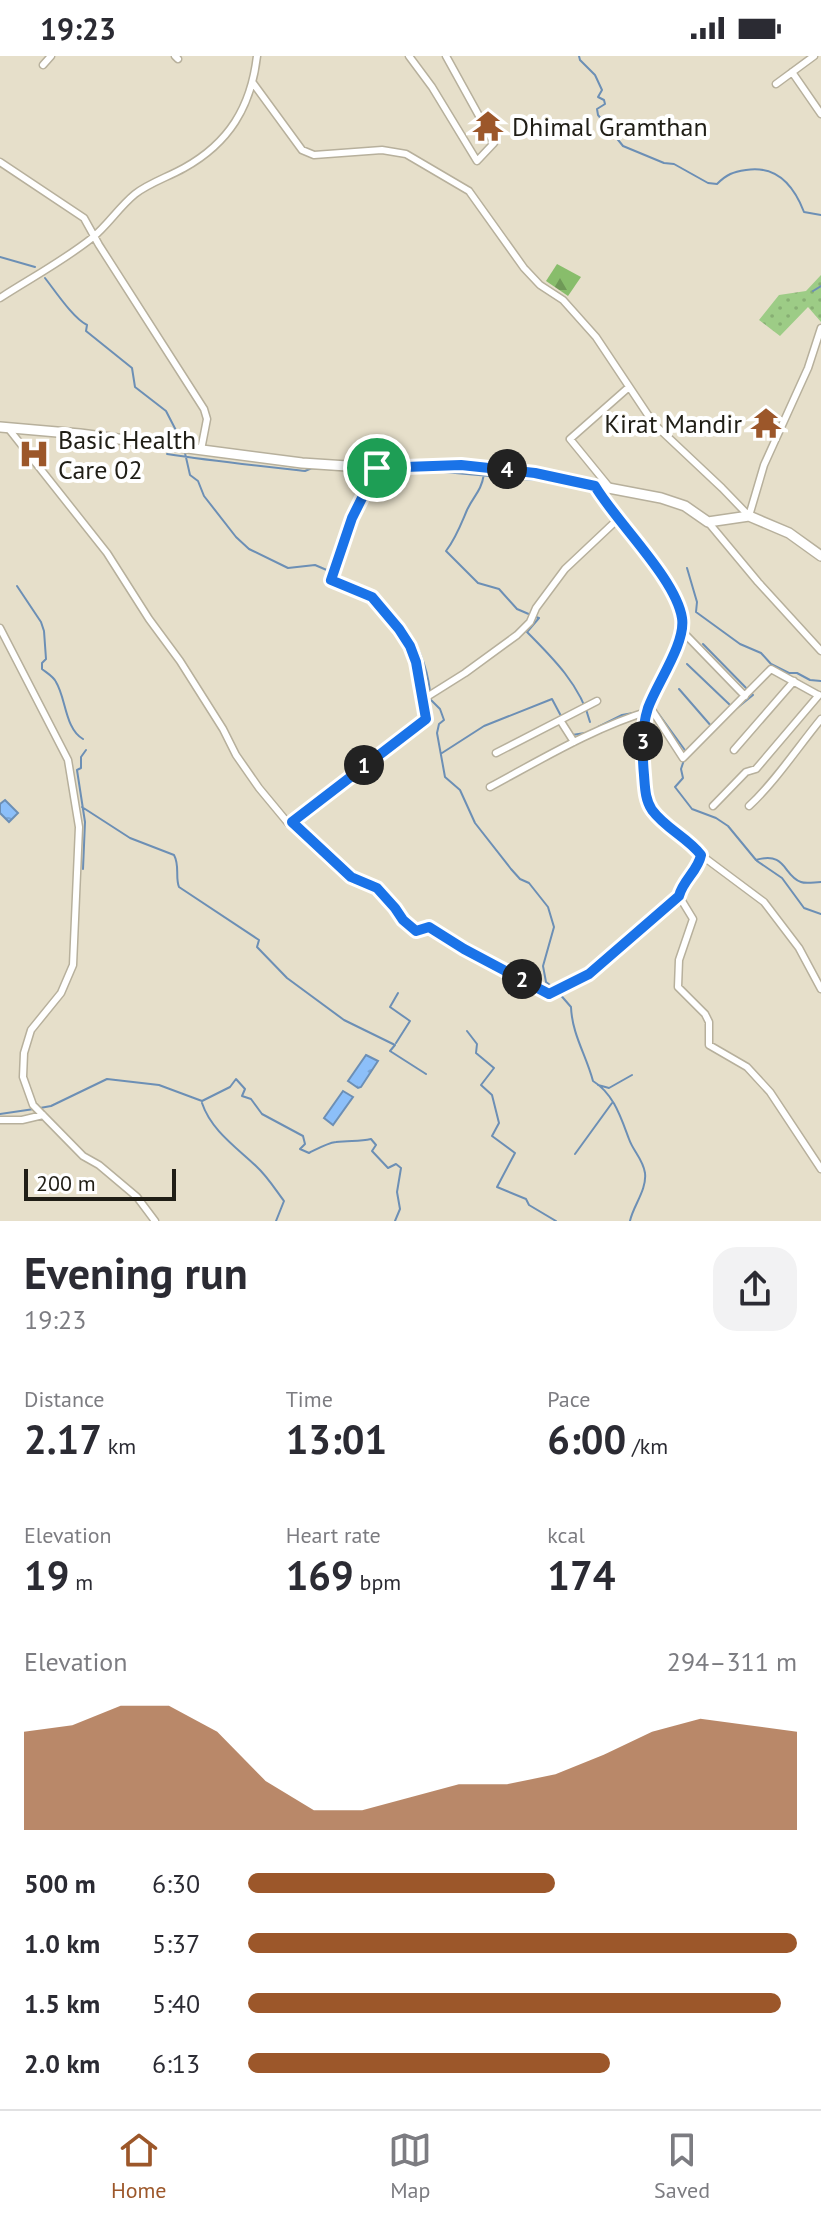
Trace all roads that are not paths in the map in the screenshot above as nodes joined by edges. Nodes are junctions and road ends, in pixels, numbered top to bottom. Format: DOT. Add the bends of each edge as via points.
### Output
graph roads {
  1 [pos="51,56"];
  2 [pos="257,56"];
  3 [pos="409,56"];
  4 [pos="446,56"];
  5 [pos="814,56"];
  6 [pos="43,65"];
  7 [pos="792,72"];
  8 [pos="253,83"];
  9 [pos="776,84"];
  10 [pos="818,104"];
  11 [pos="821,114"];
  12 [pos="0,162"];
  13 [pos="95,236"];
  14 [pos="0,298"];
  15 [pos="821,328"];
  16 [pos="629,387"];
  17 [pos="4,427"];
  18 [pos="201,450"];
  19 [pos="377,468"];
  20 [pos="595,486"];
  21 [pos="610,488"];
  22 [pos="749,516"];
  23 [pos="617,520"];
  24 [pos="708,522"];
  25 [pos="821,556"];
  26 [pos="0,628"];
  27 [pos="683,632"];
  28 [pos="821,651"];
  29 [pos="794,681"];
  30 [pos="819,694"];
  31 [pos="745,696"];
  32 [pos="422,700"];
  33 [pos="597,701"];
  34 [pos="646,712"];
  35 [pos="821,719"];
  36 [pos="560,720"];
  37 [pos="574,742"];
  38 [pos="734,750"];
  39 [pos="496,753"];
  40 [pos="490,787"];
  41 [pos="713,806"];
  42 [pos="749,806"];
  43 [pos="292,822"];
  44 [pos="701,855"];
  45 [pos="679,896"];
  46 [pos="821,989"];
  47 [pos="43,1115"];
  48 [pos="0,1120"];
  49 [pos="821,1169"];
  50 [pos="155,1221"];
  1 -- 6 [label="street"];
  2 -- 8 [label="street"];
  3 -- 4 [label="street" via="477,161 494,143"];
  5 -- 7 [label="street"];
  7 -- 9 [label="street"];
  7 -- 10 [label="street"];
  8 -- 13 [label="street" via="227,137 139,191"];
  8 -- 16 [label="street" via="302,150 314,155 382,150 406,154 469,191 524,268 596,337"];
  10 -- 11 [label="street"];
  12 -- 13 [label="street" via="84,218"];
  13 -- 14 [label="street"];
  13 -- 18 [label="street" via="204,409"];
  15 -- 22 [label="street" via="764,465"];
  16 -- 21 [label="street" via="570,439"];
  16 -- 22 [label="street" via="654,424"];
  17 -- 18 [label="street"];
  17 -- 43 [label="street" via="107,553 259,788"];
  18 -- 19 [label="street"];
  19 -- 20 [label="street" via="461,465"];
  19 -- 32 [label="street" via="352,518 331,580 372,597 399,629 416,662"];
  20 -- 21 [label="street"];
  20 -- 23 [label="street"];
  21 -- 24 [label="street" via="685,506"];
  22 -- 24 [label="street"];
  22 -- 25 [label="street" via="789,533"];
  23 -- 27 [label="street" via="676,598"];
  23 -- 32 [label="street" via="565,569 517,635"];
  24 -- 28 [label="street"];
  26 -- 47 [label="street" via="68,760 78,807 73,965 61,993 31,1030 24,1053 29,1099"];
  27 -- 31 [label="street"];
  27 -- 34 [label="street"];
  29 -- 30 [label="street"];
  29 -- 31 [label="street" via="771,669"];
  29 -- 38 [label="street"];
  30 -- 41 [label="street" via="756,769 746,772"];
  31 -- 34 [label="street" via="683,758 652,710"];
  32 -- 43 [label="street" via="426,719"];
  33 -- 36 [label="street"];
  34 -- 37 [label="street"];
  34 -- 44 [label="street" via="643,748 650,808"];
  35 -- 42 [label="street"];
  36 -- 37 [label="street"];
  36 -- 39 [label="street"];
  37 -- 40 [label="street"];
  43 -- 45 [label="street" via="351,877 377,888 416,931 429,927 549,994 589,974"];
  44 -- 45 [label="street"];
  44 -- 46 [label="street" via="764,902 799,948"];
  45 -- 49 [label="street" via="693,919 679,960 678,987 705,1014 709,1045 747,1067"];
  47 -- 48 [label="street"];
  47 -- 50 [label="street" via="83,1156 137,1197"];
}
